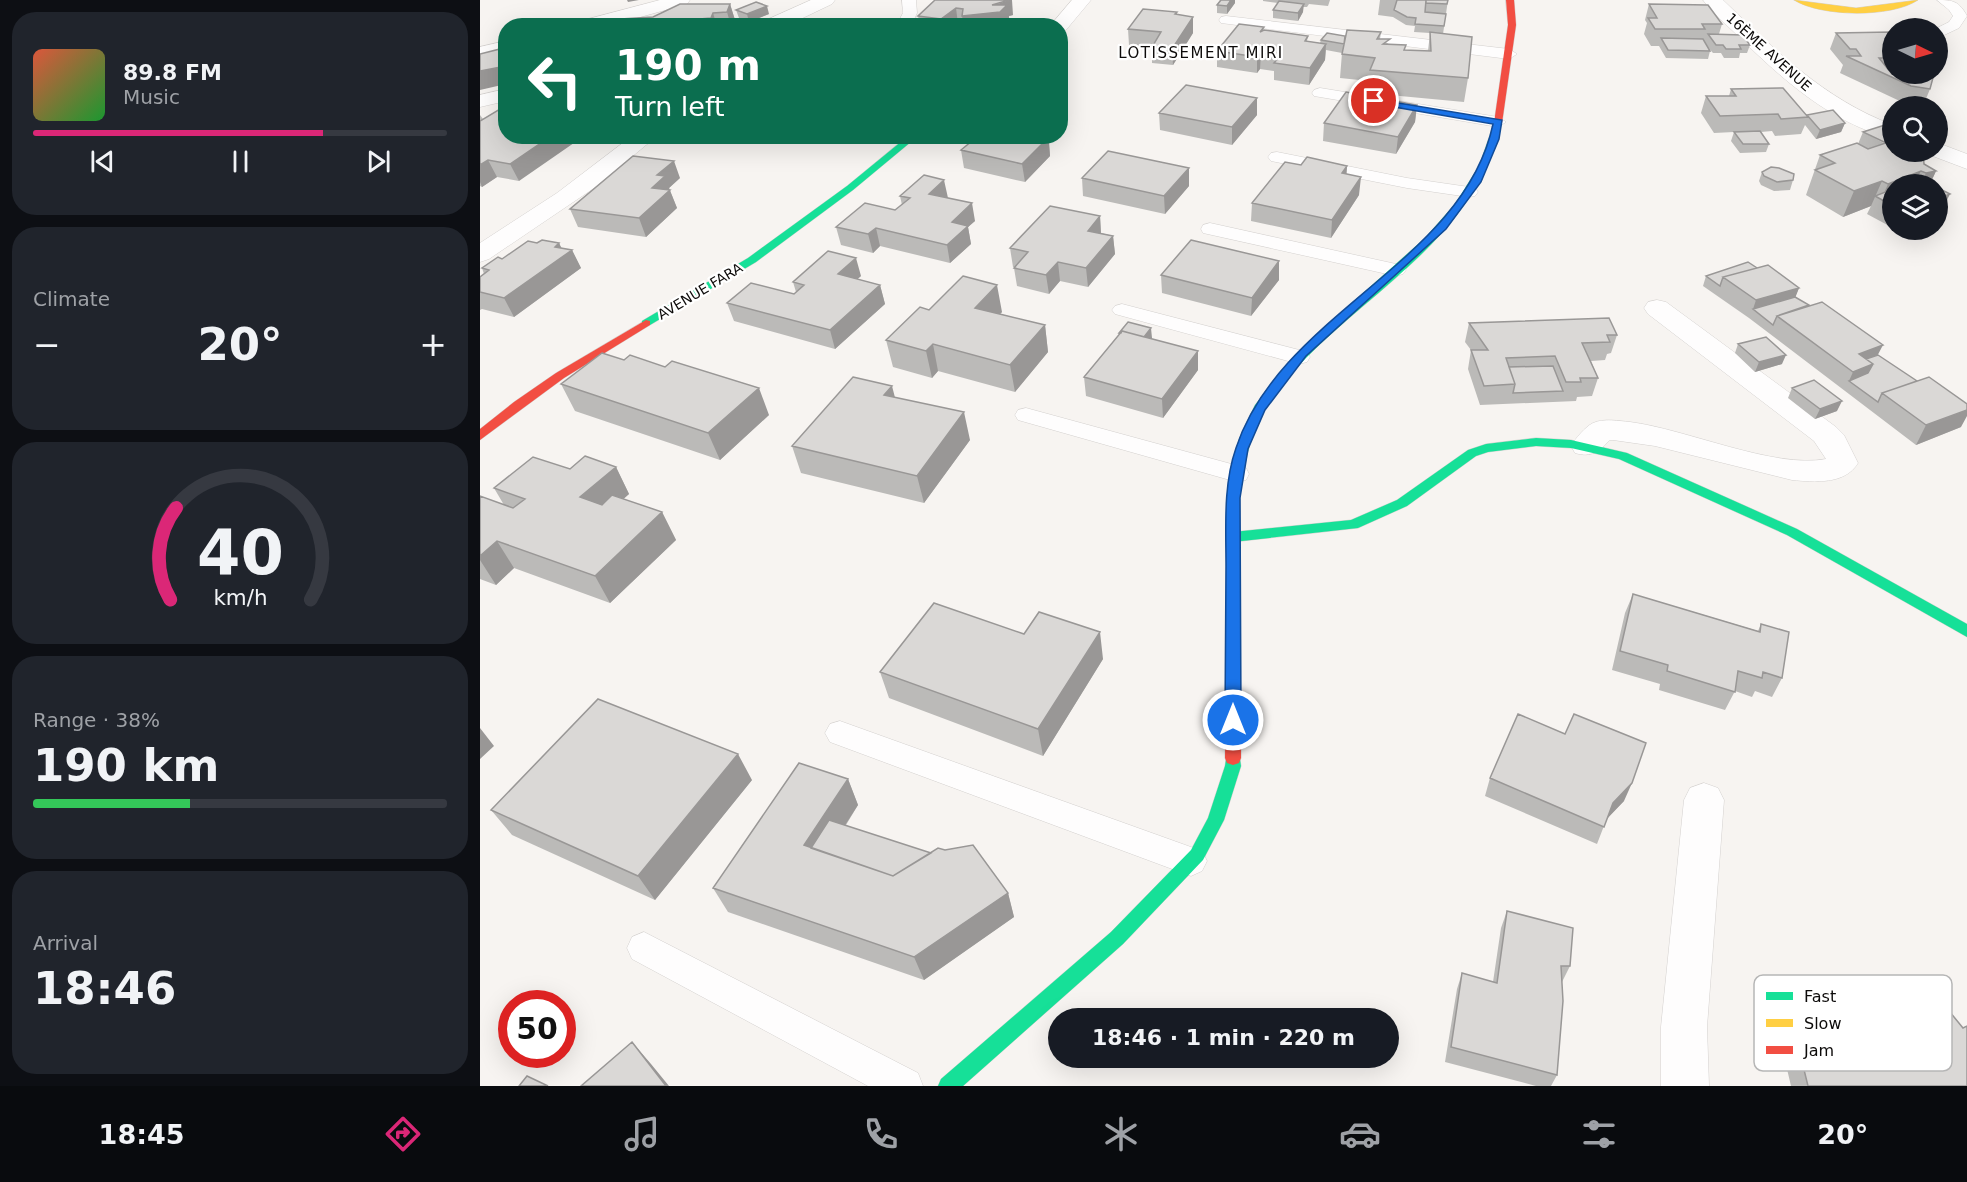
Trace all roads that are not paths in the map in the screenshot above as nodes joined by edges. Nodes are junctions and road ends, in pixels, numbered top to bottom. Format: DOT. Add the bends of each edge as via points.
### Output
graph roads {
  1 [pos="681,0"];
  2 [pos="826,0"];
  3 [pos="909,0"];
  4 [pos="1082,0"];
  5 [pos="1510,0"];
  6 [pos="1712,0"];
  7 [pos="1798,0"];
  8 [pos="1914,0"];
  9 [pos="1944,0"];
  10 [pos="614,18"];
  11 [pos="787,18"];
  12 [pos="908,18"];
  13 [pos="1066,18"];
  14 [pos="1226,20"];
  15 [pos="1948,28"];
  16 [pos="498,49"];
  17 [pos="480,53"];
  18 [pos="1509,54"];
  19 [pos="1320,93"];
  20 [pos="498,97"];
  21 [pos="480,101"];
  22 [pos="1498,122"];
  23 [pos="1882,128"];
  24 [pos="637,144"];
  25 [pos="904,144"];
  26 [pos="1948,154"];
  27 [pos="1277,157"];
  28 [pos="1967,162"];
  29 [pos="1469,192"];
  30 [pos="1210,229"];
  31 [pos="480,254"];
  32 [pos="1396,270"];
  33 [pos="1657,308"];
  34 [pos="1122,310"];
  35 [pos="1299,357"];
  36 [pos="1026,416"];
  37 [pos="480,436"];
  38 [pos="1586,446"];
  39 [pos="1237,474"];
  40 [pos="1233,537"];
  41 [pos="1967,631"];
  42 [pos="840,733"];
  43 [pos="1704,800"];
  44 [pos="1191,861"];
  45 [pos="644,948"];
  46 [pos="905,1086"];
  47 [pos="948,1086"];
  48 [pos="1685,1086"];
  1 -- 10 [label="street"];
  2 -- 11 [label="street"];
  3 -- 12 [label="lane" via="912,6"];
  4 -- 13 [label="street"];
  5 -- 18 [label="main road"];
  6 -- 23 [label="street, 16ÈME AVENUE" via="1819,96"];
  7 -- 8 [label="main road" via="1868,12"];
  9 -- 15 [label="lane" via="1960,16"];
  14 -- 18 [label="lane"];
  16 -- 17 [label="street"];
  18 -- 22 [label="main road"];
  19 -- 22 [label="lane"];
  20 -- 21 [label="street"];
  22 -- 29 [label="main road" via="1480,176"];
  24 -- 31 [label="street" via="540,217"];
  25 -- 37 [label="main road, AVENUE FARA" via="752,260 585,360"];
  26 -- 28 [label="street"];
  27 -- 29 [label="lane"];
  29 -- 32 [label="main road" via="1443,227"];
  30 -- 32 [label="lane"];
  32 -- 35 [label="main road"];
  33 -- 38 [label="street" via="1825,434 1843,463 1827,472 1772,466 1684,443 1603,429"];
  34 -- 35 [label="lane"];
  35 -- 39 [label="main road" via="1259,409 1241,449"];
  36 -- 39 [label="lane"];
  38 -- 40 [label="main road" via="1536,442 1486,448 1460,460 1402,503 1366,521"];
  38 -- 41 [label="main road" via="1623,456 1792,532"];
  39 -- 40 [label="main road"];
  40 -- 44 [label="main road" via="1233,766 1216,820"];
  42 -- 44 [label="lane"];
  43 -- 48 [label="street" via="1684,1027"];
  44 -- 47 [label="main road" via="1117,938"];
  45 -- 46 [label="lane"];
}
